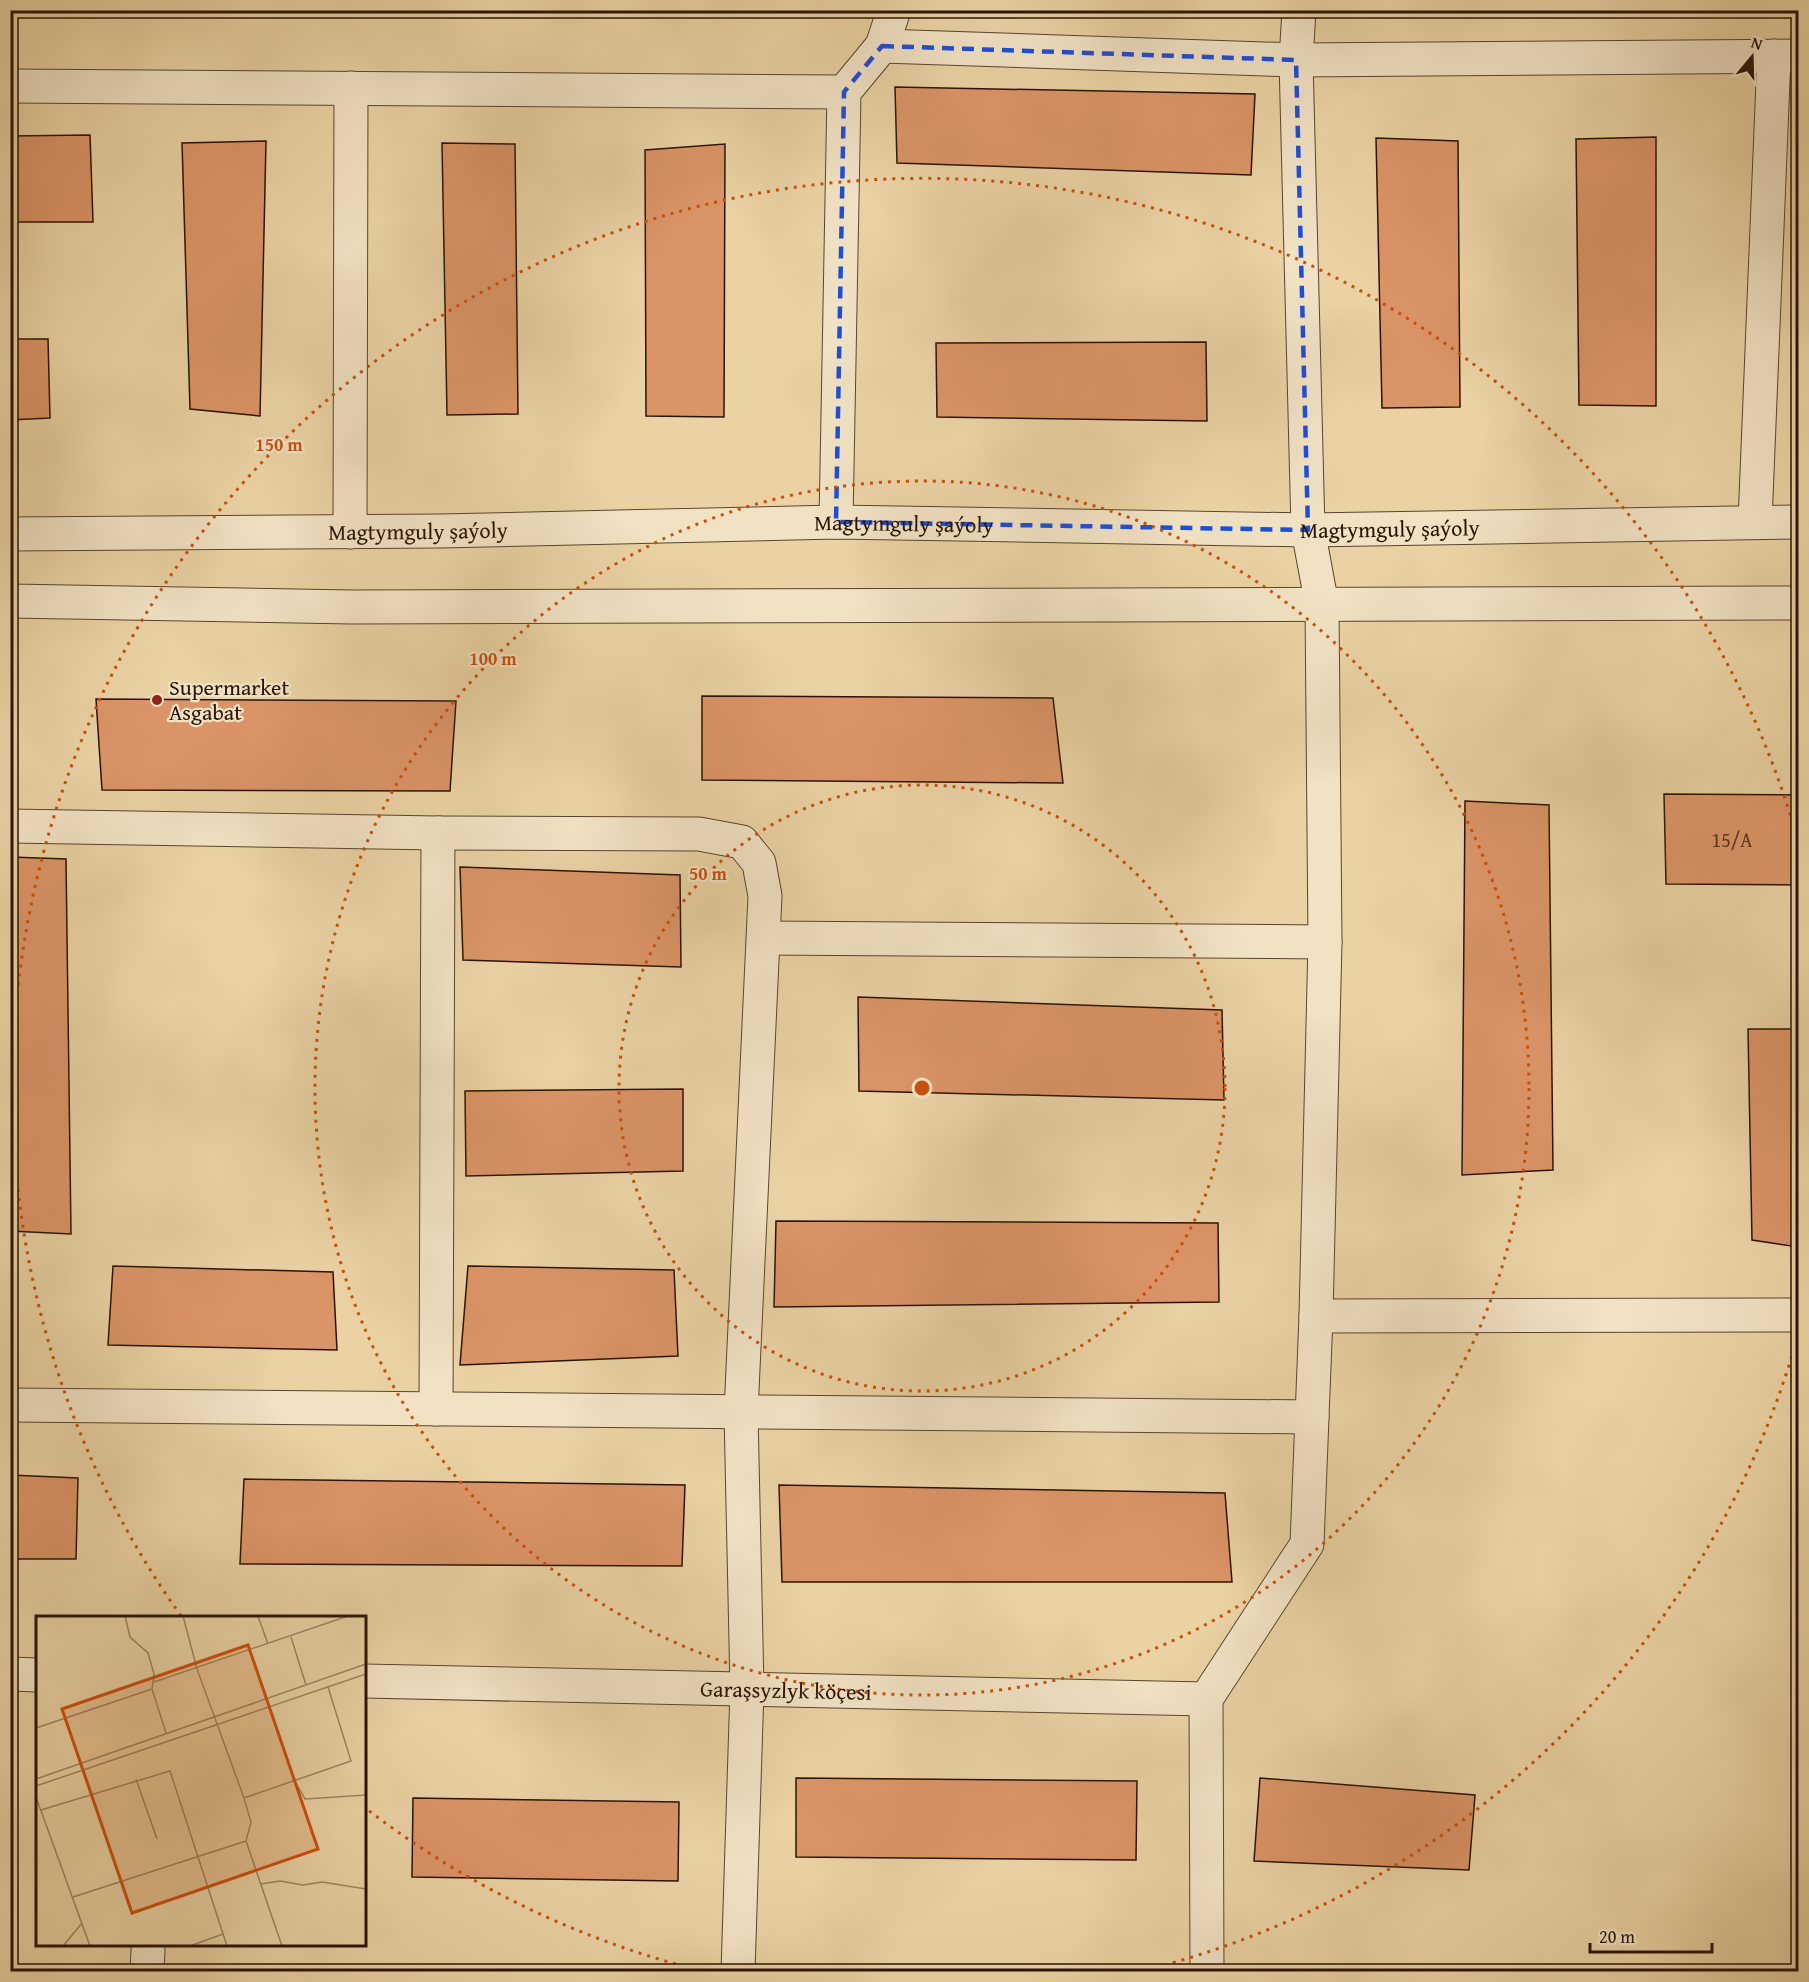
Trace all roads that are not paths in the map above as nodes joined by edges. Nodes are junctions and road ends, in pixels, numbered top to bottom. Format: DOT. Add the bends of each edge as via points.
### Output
graph roads {
  1 [pos="894,10"];
  2 [pos="1299,10"];
  3 [pos="882,46"];
  4 [pos="1786,56"];
  5 [pos="1296,60"];
  6 [pos="10,86"];
  7 [pos="351,88"];
  8 [pos="844,92"];
  9 [pos="836,522"];
  10 [pos="1755,522"];
  11 [pos="1798,522"];
  12 [pos="1308,530"];
  13 [pos="350,532"];
  14 [pos="10,534"];
  15 [pos="10,601"];
  16 [pos="1798,603"];
  17 [pos="1322,605"];
  18 [pos="10,826"];
  19 [pos="438,833"];
  20 [pos="764,938"];
  21 [pos="1325,942"];
  22 [pos="1316,1316"];
  23 [pos="1798,1316"];
  24 [pos="10,1405"];
  25 [pos="436,1409"];
  26 [pos="741,1412"];
  27 [pos="1312,1417"];
  28 [pos="10,1674"];
  29 [pos="36,1675"];
  30 [pos="366,1682"];
  31 [pos="747,1689"];
  32 [pos="1206,1699"];
  33 [pos="738,1971"];
  34 [pos="1207,1971"];
  1 -- 3 [label="street"];
  2 -- 5 [label="street"];
  3 -- 5 [label="street"];
  3 -- 8 [label="street"];
  4 -- 5 [label="street"];
  4 -- 10 [label="street"];
  5 -- 12 [label="street"];
  6 -- 7 [label="street"];
  7 -- 8 [label="street"];
  7 -- 13 [label="street"];
  8 -- 9 [label="street"];
  9 -- 12 [label="street, Magtymguly şaýoly"];
  9 -- 13 [label="street, Magtymguly şaýoly"];
  10 -- 11 [label="street, Magtymguly şaýoly"];
  10 -- 12 [label="street, Magtymguly şaýoly"];
  12 -- 17 [label="street"];
  13 -- 14 [label="street, Magtymguly şaýoly"];
  15 -- 17 [label="street" via="352,607"];
  16 -- 17 [label="street"];
  17 -- 21 [label="street"];
  18 -- 19 [label="street"];
  19 -- 20 [label="street" via="699,834 742,842 759,863 765,896"];
  19 -- 25 [label="street"];
  20 -- 21 [label="street"];
  20 -- 26 [label="street"];
  21 -- 22 [label="street"];
  22 -- 23 [label="street"];
  22 -- 27 [label="street"];
  24 -- 25 [label="street"];
  25 -- 26 [label="street"];
  26 -- 27 [label="street"];
  26 -- 31 [label="street"];
  27 -- 32 [label="street" via="1307,1544"];
  28 -- 29 [label="street"];
  30 -- 31 [label="street, Garaşsyzlyk köçesi"];
  31 -- 32 [label="street, Garaşsyzlyk köçesi"];
  31 -- 33 [label="street"];
  32 -- 34 [label="street"];
}
